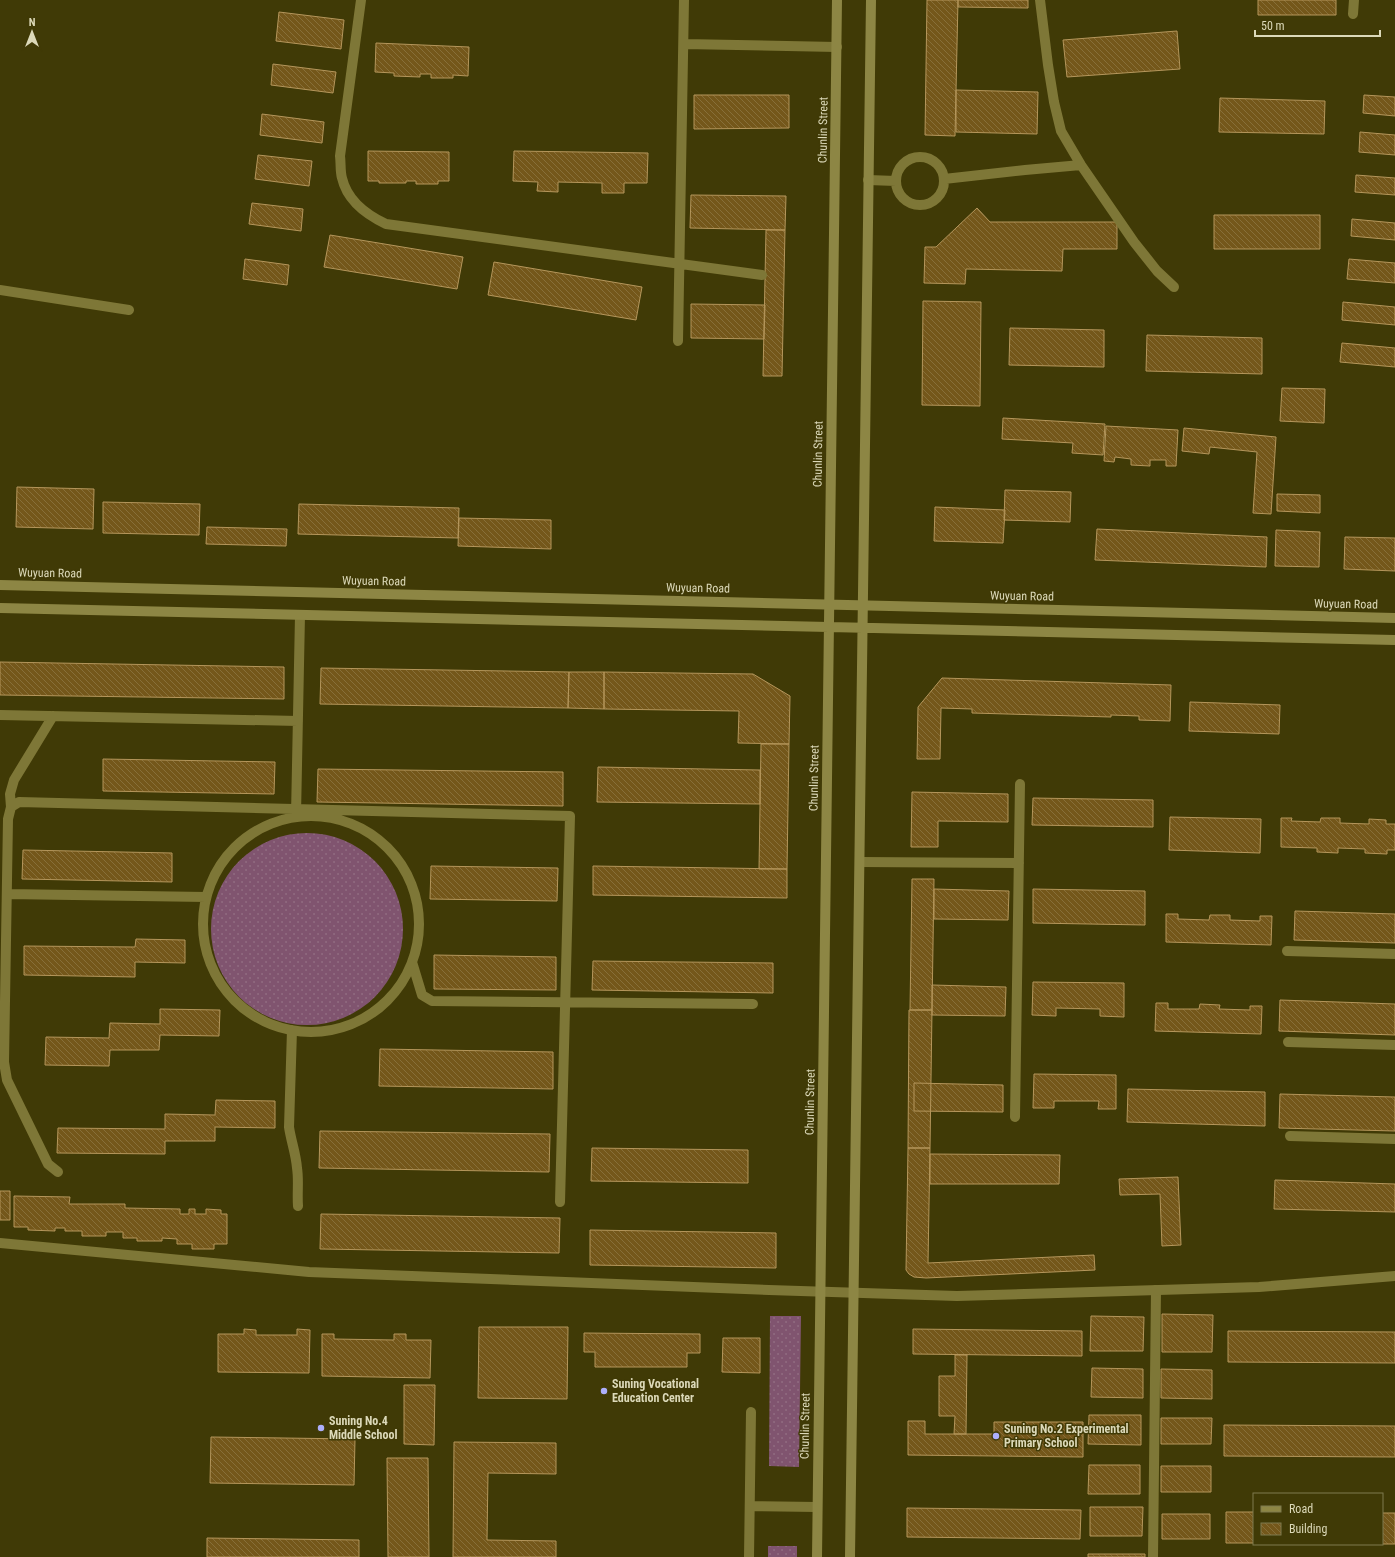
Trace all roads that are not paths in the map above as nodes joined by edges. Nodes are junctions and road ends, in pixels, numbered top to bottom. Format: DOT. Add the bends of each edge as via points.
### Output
graph roads {
  1 [pos="361,0"];
  2 [pos="684,0"];
  3 [pos="837,0"];
  4 [pos="871,0"];
  5 [pos="1040,0"];
  6 [pos="1354,0"];
  7 [pos="1353,14"];
  8 [pos="684,44"];
  9 [pos="837,47"];
  10 [pos="1081,165"];
  11 [pos="868,180"];
  12 [pos="944,180"];
  13 [pos="896,181"];
  14 [pos="679,264"];
  15 [pos="762,275"];
  16 [pos="1174,287"];
  17 [pos="0,290"];
  18 [pos="130,310"];
  19 [pos="678,341"];
  20 [pos="0,585"];
  21 [pos="829,604"];
  22 [pos="863,605"];
  23 [pos="0,608"];
  24 [pos="300,615"];
  25 [pos="1395,618"];
  26 [pos="829,627"];
  27 [pos="863,628"];
  28 [pos="1395,640"];
  29 [pos="0,716"];
  30 [pos="53,716"];
  31 [pos="298,721"];
  32 [pos="1020,784"];
  33 [pos="11,807"];
  34 [pos="296,813"];
  35 [pos="860,862"];
  36 [pos="1019,864"];
  37 [pos="7,894"];
  38 [pos="206,897"];
  39 [pos="1287,951"];
  40 [pos="1395,954"];
  41 [pos="412,962"];
  42 [pos="565,1002"];
  43 [pos="753,1004"];
  44 [pos="292,1030"];
  45 [pos="1288,1042"];
  46 [pos="1395,1045"];
  47 [pos="1015,1117"];
  48 [pos="1290,1136"];
  49 [pos="1395,1139"];
  50 [pos="58,1172"];
  51 [pos="560,1202"];
  52 [pos="298,1206"];
  53 [pos="0,1243"];
  54 [pos="1395,1276"];
  55 [pos="1156,1290"];
  56 [pos="820,1291"];
  57 [pos="854,1292"];
  58 [pos="751,1412"];
  59 [pos="750,1506"];
  60 [pos="817,1507"];
  61 [pos="749,1557"];
  62 [pos="817,1557"];
  63 [pos="850,1557"];
  64 [pos="1153,1557"];
  1 -- 14 [label="street" via="340,156 342,178 347,191 370,216 386,224"];
  2 -- 8 [label="street"];
  3 -- 9 [label="main road, Chunlin Street"];
  4 -- 11 [label="main road"];
  5 -- 10 [label="street" via="1054,102 1061,131"];
  6 -- 7 [label="street"];
  8 -- 9 [label="street"];
  8 -- 14 [label="street"];
  9 -- 21 [label="main road, Chunlin Street"];
  10 -- 12 [label="street"];
  10 -- 16 [label="street" via="1134,242"];
  11 -- 13 [label="street"];
  11 -- 22 [label="main road"];
  12 -- 13 [label="street" via="943,173 936,163 922,158 907,161 898,173"];
  12 -- 13 [label="street" via="942,192 937,198 923,205 907,202 897,189"];
  14 -- 15 [label="street"];
  14 -- 19 [label="street"];
  17 -- 18 [label="street"];
  20 -- 21 [label="main road, Wuyuan Road"];
  21 -- 22 [label="main road, Wuyuan Road"];
  21 -- 26 [label="main road, Chunlin Street"];
  22 -- 25 [label="main road, Wuyuan Road"];
  22 -- 27 [label="main road"];
  23 -- 24 [label="main road"];
  24 -- 26 [label="main road"];
  24 -- 31 [label="street"];
  26 -- 27 [label="main road"];
  26 -- 56 [label="main road, Chunlin Street"];
  27 -- 28 [label="main road"];
  27 -- 35 [label="main road"];
  29 -- 30 [label="street"];
  30 -- 31 [label="street"];
  30 -- 33 [label="street" via="14,780 10,794"];
  31 -- 34 [label="street"];
  32 -- 36 [label="street"];
  33 -- 34 [label="street" via="19,802"];
  33 -- 37 [label="street" via="8,819"];
  34 -- 38 [label="street" via="268,825 239,843 217,870"];
  34 -- 41 [label="street" via="353,824 378,839 394,855 411,882 418,912 417,944"];
  34 -- 42 [label="street" via="570,816"];
  35 -- 36 [label="street"];
  35 -- 57 [label="main road"];
  36 -- 47 [label="street"];
  37 -- 38 [label="street"];
  37 -- 50 [label="street" via="4,1062 7,1080 48,1164"];
  38 -- 44 [label="street" via="203,936 207,953 221,984 232,998 260,1019"];
  39 -- 40 [label="street"];
  41 -- 42 [label="street" via="422,995 432,1001"];
  41 -- 44 [label="street" via="398,987 387,1000 360,1020 327,1030"];
  42 -- 43 [label="street"];
  42 -- 51 [label="street"];
  44 -- 52 [label="street" via="289,1127 297,1169"];
  45 -- 46 [label="street"];
  48 -- 49 [label="street"];
  53 -- 56 [label="street" via="309,1272"];
  54 -- 55 [label="street" via="1259,1286"];
  55 -- 57 [label="street" via="957,1296"];
  55 -- 64 [label="street"];
  56 -- 57 [label="street"];
  56 -- 60 [label="main road, Chunlin Street"];
  57 -- 63 [label="main road"];
  58 -- 59 [label="street"];
  59 -- 60 [label="street"];
  59 -- 61 [label="street"];
  60 -- 62 [label="main road, Chunlin Street"];
}
